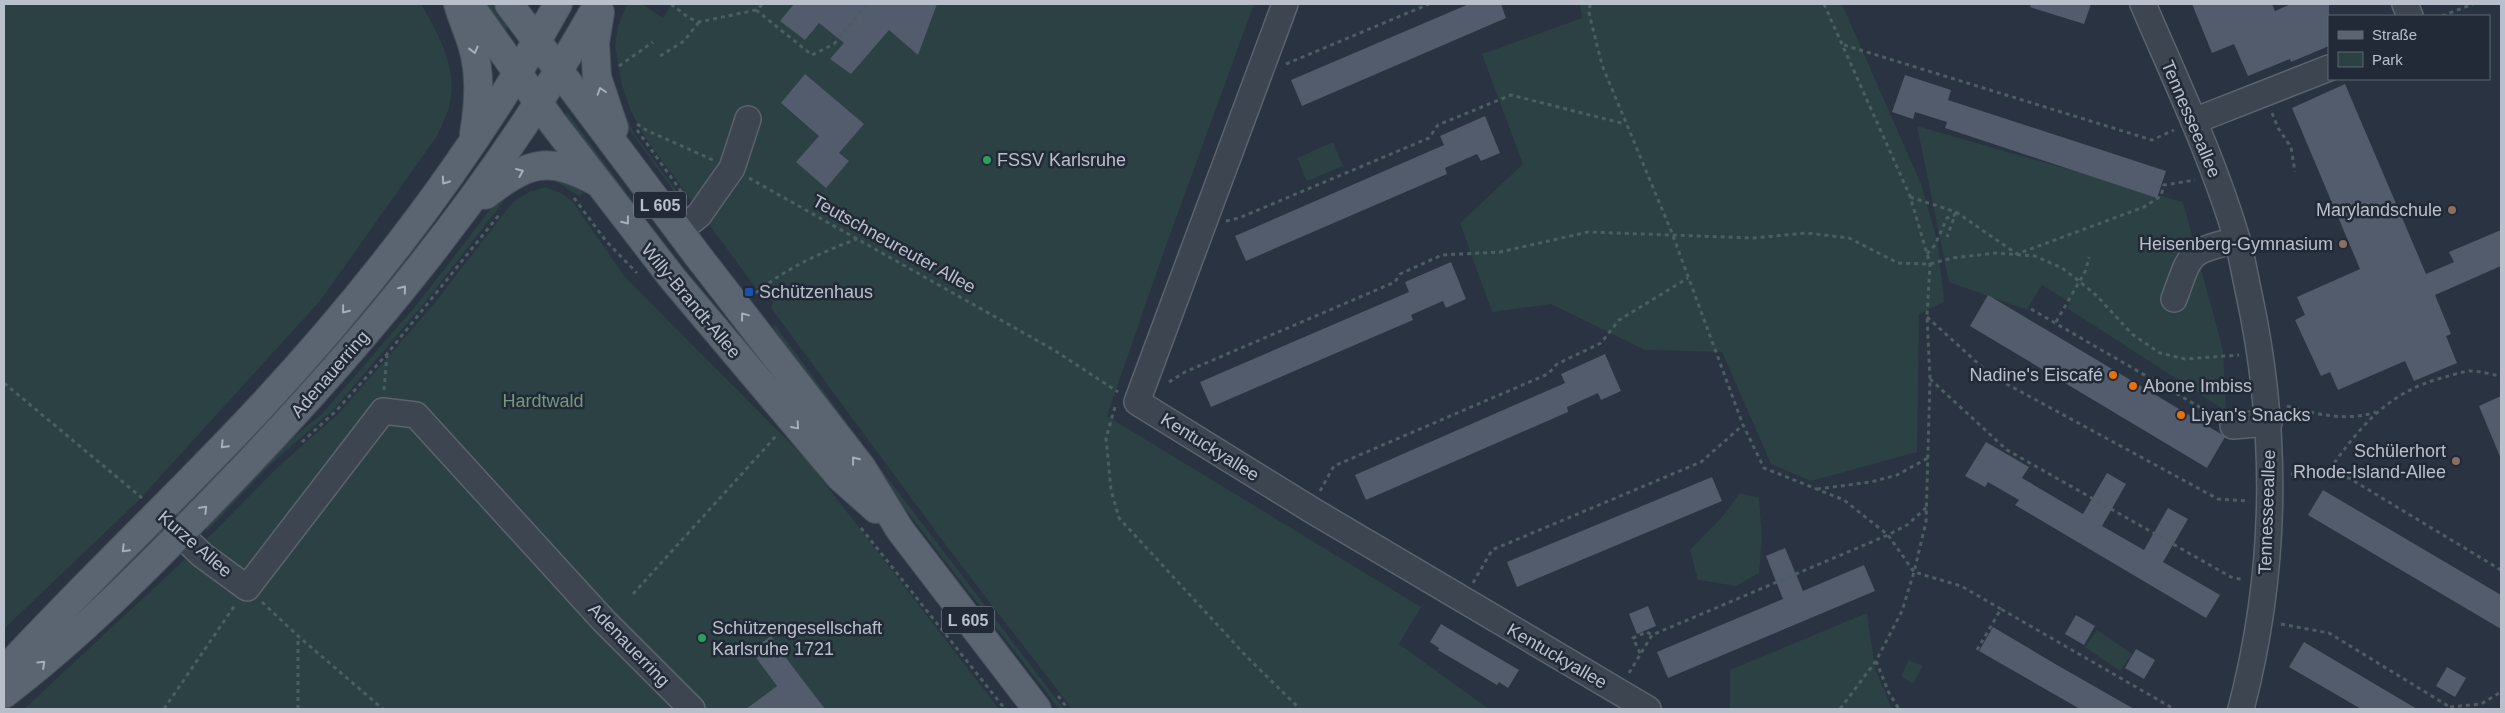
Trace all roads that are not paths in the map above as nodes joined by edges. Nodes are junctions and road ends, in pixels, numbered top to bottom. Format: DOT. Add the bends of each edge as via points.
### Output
graph roads {
  1 [pos="458,4"];
  2 [pos="469,4"];
  3 [pos="510,4"];
  4 [pos="558,4"];
  5 [pos="598,4"];
  6 [pos="602,4"];
  7 [pos="1285,4"];
  8 [pos="2143,4"];
  9 [pos="536,39"];
  10 [pos="2328,68"];
  11 [pos="559,70"];
  12 [pos="517,71"];
  13 [pos="538,103"];
  14 [pos="748,119"];
  15 [pos="2194,121"];
  16 [pos="472,141"];
  17 [pos="622,154"];
  18 [pos="596,182"];
  19 [pos="466,209"];
  20 [pos="679,231"];
  21 [pos="2237,240"];
  22 [pos="2174,299"];
  23 [pos="383,411"];
  24 [pos="2268,412"];
  25 [pos="2233,426"];
  26 [pos="147,502"];
  27 [pos="900,530"];
  28 [pos="180,534"];
  29 [pos="4,671"];
  30 [pos="4,694"];
  31 [pos="1047,702"];
  32 [pos="692,709"];
  33 [pos="1648,709"];
  34 [pos="2241,709"];
  1 -- 16 [label="main road, one-way" via="478,70 478,106"];
  2 -- 12 [label="main road, Willy-Brandt-Allee"];
  3 -- 9 [label="main road, Willy-Brandt-Allee"];
  4 -- 9 [label="main road, Adenauerring"];
  5 -- 11 [label="main road, Adenauerring"];
  17 -- 6 [label="main road, one-way" via="597,77 595,43"];
  7 -- 33 [label="street, Kentuckyallee" via="1204,225 1129,397 1310,509"];
  8 -- 15 [label="street, Tennesseeallee"];
  9 -- 11 [label="main road, Willy-Brandt-Allee"];
  9 -- 12 [label="main road, Adenauerring"];
  10 -- 15 [label="street"];
  11 -- 13 [label="main road, Adenauerring"];
  11 -- 17 [label="main road, Willy-Brandt-Allee / L 605"];
  12 -- 13 [label="main road, Willy-Brandt-Allee / L 605"];
  12 -- 16 [label="main road, Adenauerring"];
  13 -- 18 [label="main road, Willy-Brandt-Allee / L 605"];
  13 -- 19 [label="main road, Adenauerring"];
  14 -- 20 [label="street" via="732,168 699,215"];
  15 -- 21 [label="street, Tennesseeallee"];
  16 -- 26 [label="main road, Adenauerring, one-way" via="404,237 258,410"];
  17 -- 20 [label="main road, Willy-Brandt-Allee / L 605"];
  19 -- 18 [label="main road, one-way" via="503,180 528,168 559,166 576,170"];
  18 -- 27 [label="main road, Willy-Brandt-Allee / L 605, one-way" via="840,477"];
  28 -- 19 [label="main road, Adenauerring, one-way" via="303,406 377,321"];
  27 -- 20 [label="main road, Willy-Brandt-Allee / L 605, one-way" via="862,468"];
  21 -- 22 [label="street" via="2201,249 2192,256"];
  21 -- 24 [label="street, Tennesseeallee" via="2261,351"];
  23 -- 28 [label="street, Kurze Allee" via="247,588 202,555"];
  23 -- 32 [label="street, Adenauerring" via="416,415 604,621"];
  24 -- 25 [label="street"];
  24 -- 34 [label="street, Tennesseeallee" via="2271,503 2265,583"];
  26 -- 28 [label="street, Kurze Allee"];
  26 -- 29 [label="main road, Adenauerring, one-way"];
  27 -- 31 [label="main road, Willy-Brandt-Allee / L 605"];
  30 -- 28 [label="main road, Adenauerring, one-way" via="32,673"];
}
